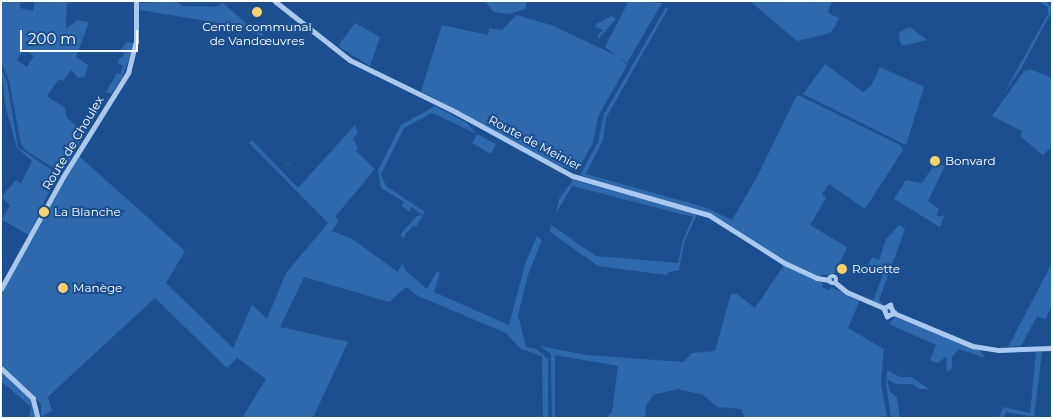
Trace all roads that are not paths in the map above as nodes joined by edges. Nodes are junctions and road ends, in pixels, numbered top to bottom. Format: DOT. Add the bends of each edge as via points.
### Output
graph roads {
  1 [pos="136,1"];
  2 [pos="275,1"];
  3 [pos="1,289"];
  4 [pos="1052,348"];
  5 [pos="1,368"];
  6 [pos="38,418"];
  1 -- 3 [label="street, Route de Choulex" via="136,42 128,73 63,177"];
  2 -- 4 [label="street, Route de Meinier" via="343,56 574,176 709,215 785,263 836,283 847,292 884,308 890,305 894,313 958,342 980,347"];
  5 -- 6 [label="street" via="34,398"];
}
